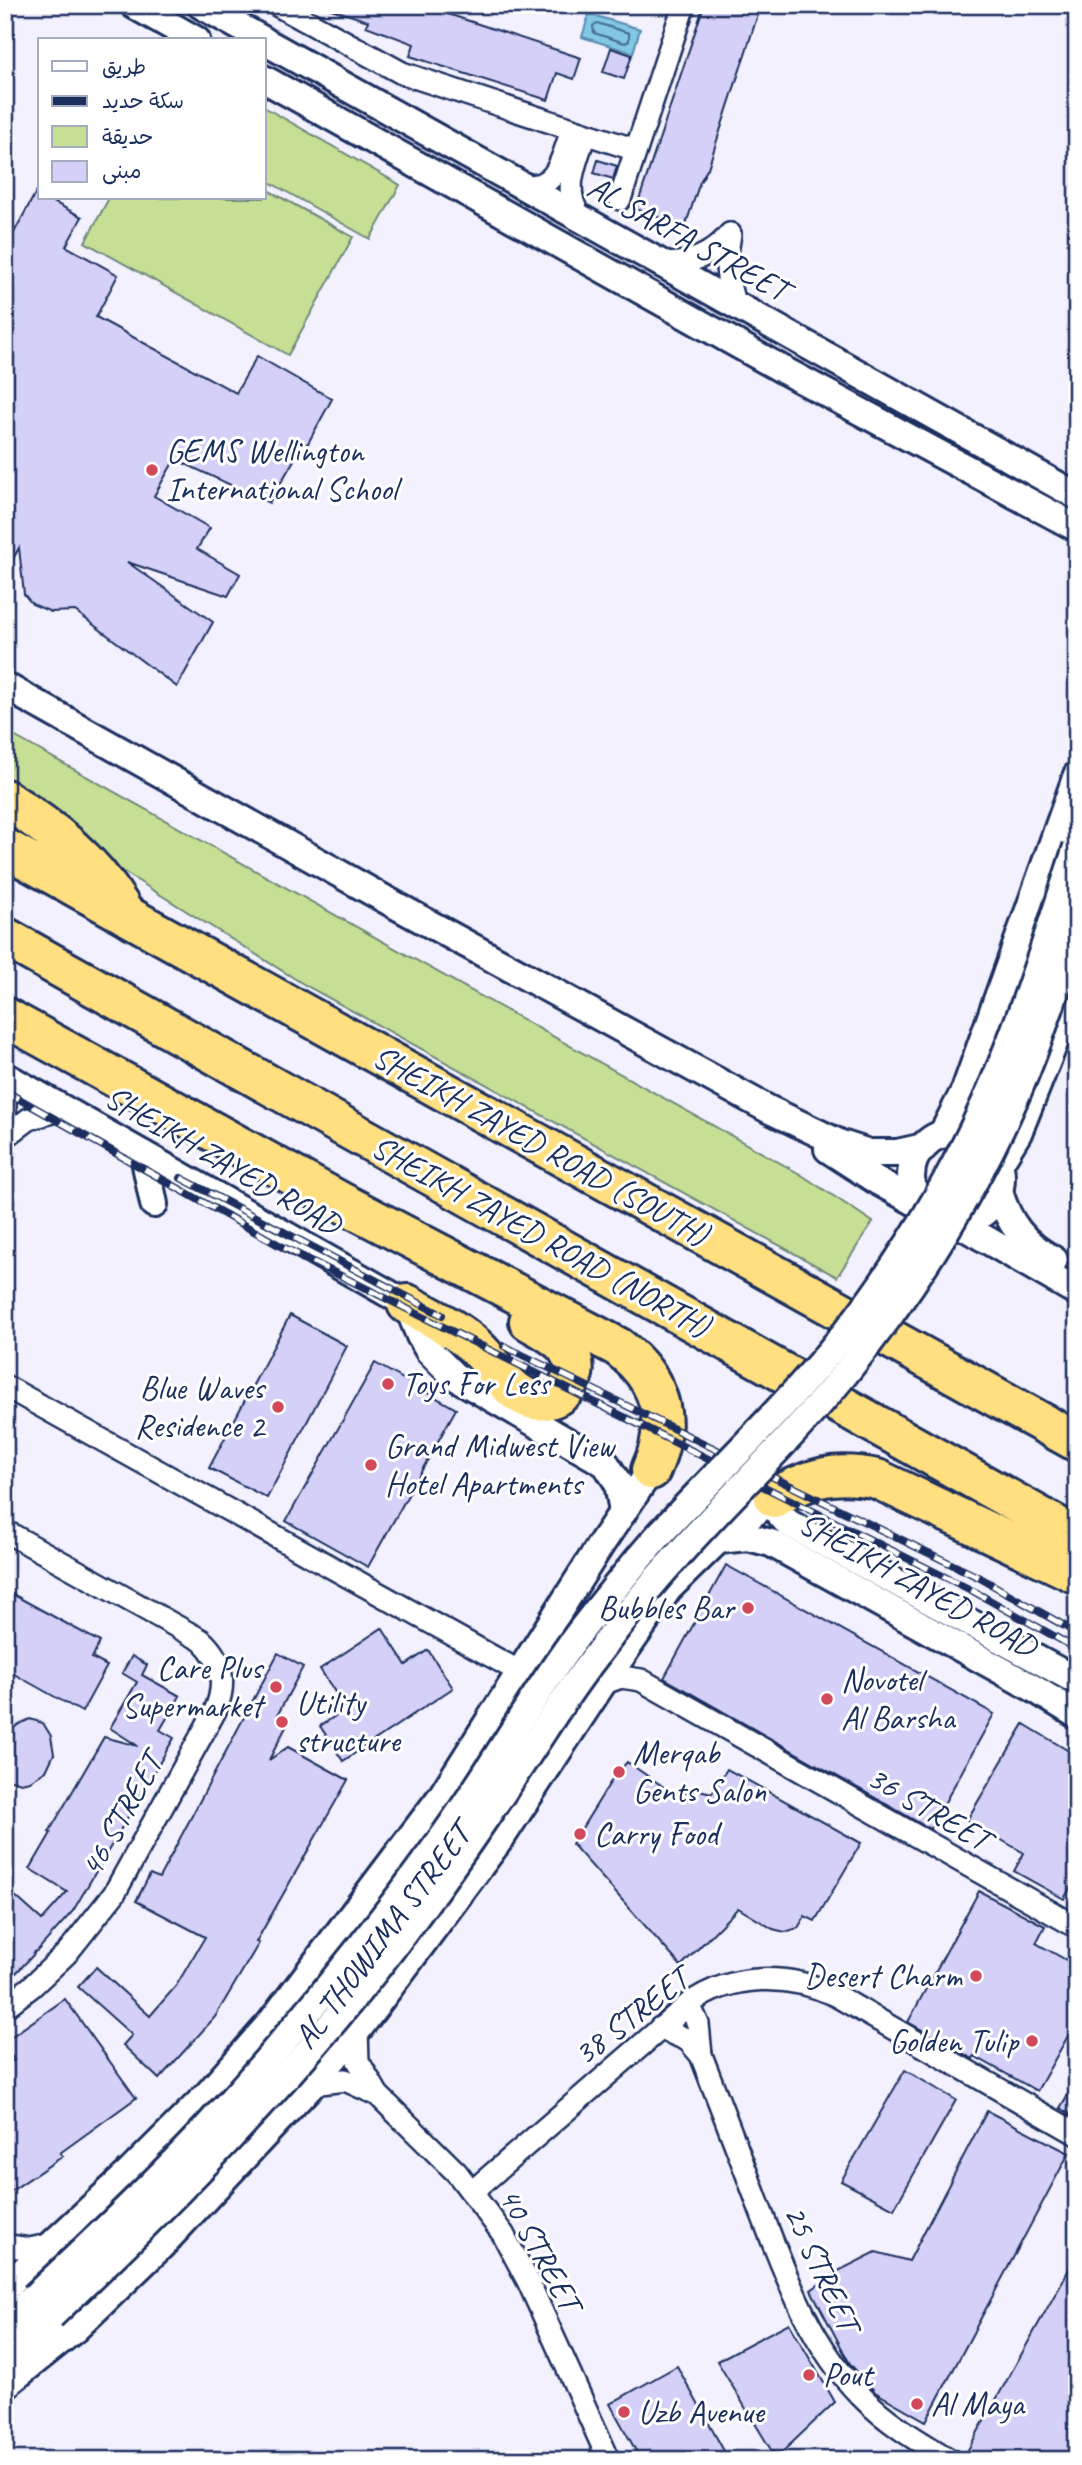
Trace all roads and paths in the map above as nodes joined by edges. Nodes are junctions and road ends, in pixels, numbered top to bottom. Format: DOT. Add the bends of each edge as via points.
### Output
graph roads {
  1 [pos="134,5"];
  2 [pos="201,5"];
  3 [pos="277,5"];
  4 [pos="684,5"];
  5 [pos="192,38"];
  6 [pos="259,38"];
  7 [pos="266,42"];
  8 [pos="266,80"];
  9 [pos="578,132"];
  10 [pos="636,150"];
  11 [pos="519,184"];
  12 [pos="621,199"];
  13 [pos="581,218"];
  14 [pos="664,264"];
  15 [pos="736,304"];
  16 [pos="1077,496"];
  17 [pos="1077,528"];
  18 [pos="5,686"];
  19 [pos="1077,775"];
  20 [pos="5,799"];
  21 [pos="1077,847"];
  22 [pos="5,848"];
  23 [pos="127,916"];
  24 [pos="1077,928"];
  25 [pos="5,937"];
  26 [pos="1077,985"];
  27 [pos="5,1017"];
  28 [pos="5,1076"];
  29 [pos="5,1096"];
  30 [pos="63,1109"];
  31 [pos="768,1109"];
  32 [pos="5,1125"];
  33 [pos="5,1137"];
  34 [pos="933,1141"];
  35 [pos="144,1155"];
  36 [pos="999,1164"];
  37 [pos="999,1191"];
  38 [pos="341,1202"];
  39 [pos="155,1204"];
  40 [pos="922,1206"];
  41 [pos="956,1222"];
  42 [pos="1077,1273"];
  43 [pos="1077,1292"];
  44 [pos="407,1304"];
  45 [pos="5,1385"];
  46 [pos="1077,1442"];
  47 [pos="651,1470"];
  48 [pos="774,1498"];
  49 [pos="623,1512"];
  50 [pos="5,1531"];
  51 [pos="1077,1537"];
  52 [pos="718,1540"];
  53 [pos="1077,1574"];
  54 [pos="628,1647"];
  55 [pos="520,1672"];
  56 [pos="641,1681"];
  57 [pos="1077,1681"];
  58 [pos="602,1684"];
  59 [pos="1077,1715"];
  60 [pos="457,1773"];
  61 [pos="519,1810"];
  62 [pos="421,1825"];
  63 [pos="481,1865"];
  64 [pos="1077,1927"];
  65 [pos="689,2004"];
  66 [pos="5,2007"];
  67 [pos="660,2028"];
  68 [pos="357,2031"];
  69 [pos="701,2055"];
  70 [pos="312,2084"];
  71 [pos="378,2095"];
  72 [pos="1077,2134"];
  73 [pos="473,2191"];
  74 [pos="53,2244"];
  75 [pos="5,2245"];
  76 [pos="5,2288"];
  77 [pos="43,2307"];
  78 [pos="5,2323"];
  79 [pos="5,2356"];
  80 [pos="5,2385"];
  81 [pos="606,2459"];
  82 [pos="950,2460"];
  1 -- 5 [label="street"];
  2 -- 6 [label="street, AL SARFA STREET"];
  3 -- 9 [label="street" via="402,73"];
  4 -- 10 [label="street"];
  7 -- 11 [label="street, AL SARFA STREET"];
  8 -- 17 [label="street, AL SARFA STREET" via="775,366"];
  9 -- 10 [label="street"];
  9 -- 11 [label="street" via="555,174 540,185"];
  9 -- 13 [label="street" via="570,188"];
  10 -- 12 [label="street"];
  11 -- 13 [label="street, AL SARFA STREET"];
  13 -- 14 [label="street, AL SARFA STREET"];
  14 -- 15 [label="street, AL SARFA STREET"];
  14 -- 15 [label="street" via="701,258 730,234 727,277"];
  15 -- 16 [label="street, AL SARFA STREET"];
  18 -- 31 [label="street"];
  19 -- 34 [label="street" via="965,1090"];
  20 -- 23 [label="highway" via="73,847"];
  21 -- 77 [label="street, bridge" via="984,1104 945,1183 870,1300 762,1429 612,1590 562,1656 445,1834 309,2011"];
  22 -- 23 [label="highway, SHEIKH ZAYED ROAD (SOUTH)"];
  23 -- 46 [label="highway, SHEIKH ZAYED ROAD (SOUTH)"];
  24 -- 77 [label="street, bridge" via="1011,1108 967,1194 886,1320 844,1376 634,1606 592,1660 463,1852 325,2031 165,2206"];
  25 -- 51 [label="highway, SHEIKH ZAYED ROAD (NORTH)"];
  26 -- 36 [label="street" via="1018,1133"];
  27 -- 38 [label="highway"];
  28 -- 30 [label="street, SHEIKH ZAYED ROAD"];
  29 -- 32 [label="street"];
  30 -- 33 [label="street" via="29,1119"];
  30 -- 35 [label="street, SHEIKH ZAYED ROAD"];
  31 -- 34 [label="street" via="869,1153 897,1153"];
  31 -- 40 [label="street"];
  34 -- 36 [label="street" via="965,1133 994,1153"];
  34 -- 40 [label="street" via="916,1157 912,1170 915,1195"];
  35 -- 39 [label="street"];
  35 -- 44 [label="street, SHEIKH ZAYED ROAD"];
  36 -- 37 [label="street"];
  37 -- 41 [label="street" via="978,1217"];
  37 -- 42 [label="street" via="1015,1229 1030,1245"];
  38 -- 44 [label="highway" via="561,1342 574,1367 569,1386 544,1401 525,1396 502,1379 466,1338"];
  38 -- 47 [label="highway" via="632,1358 653,1385 659,1402 662,1437"];
  40 -- 41 [label="street" via="932,1215"];
  41 -- 43 [label="street"];
  44 -- 49 [label="street" via="420,1336 454,1376 606,1464 618,1483"];
  45 -- 55 [label="street"];
  47 -- 49 [label="street, AL THOWIMA STREET"];
  48 -- 52 [label="street, AL THOWIMA STREET"];
  48 -- 53 [label="highway" via="814,1478 856,1475 877,1479"];
  48 -- 57 [label="street" via="788,1522"];
  49 -- 55 [label="street, AL THOWIMA STREET"];
  50 -- 66 [label="street, 46 STREET" via="201,1640 216,1657 223,1679 215,1711 114,1894 67,1953"];
  52 -- 54 [label="street, AL THOWIMA STREET" via="668,1588"];
  52 -- 59 [label="street, SHEIKH ZAYED ROAD" via="748,1537 771,1543"];
  54 -- 56 [label="street" via="630,1663"];
  54 -- 58 [label="street, AL THOWIMA STREET"];
  55 -- 60 [label="street, AL THOWIMA STREET"];
  56 -- 58 [label="street" via="621,1677"];
  56 -- 64 [label="street, 36 STREET"];
  58 -- 61 [label="street, AL THOWIMA STREET"];
  60 -- 61 [label="street" via="463,1796 475,1811 494,1815"];
  60 -- 62 [label="street, AL THOWIMA STREET"];
  61 -- 63 [label="street, AL THOWIMA STREET"];
  62 -- 63 [label="street" via="449,1819 466,1826 476,1841"];
  62 -- 74 [label="street, AL THOWIMA STREET" via="272,2021 140,2162"];
  63 -- 68 [label="street, AL THOWIMA STREET"];
  65 -- 67 [label="street, 38 STREET"];
  65 -- 69 [label="street, 25 STREET" via="698,2024"];
  65 -- 72 [label="street, 38 STREET" via="721,1986 745,1981 782,1980 814,1986"];
  67 -- 69 [label="street" via="688,2040"];
  67 -- 73 [label="street, 38 STREET"];
  68 -- 70 [label="street, AL THOWIMA STREET"];
  68 -- 71 [label="street, 40 STREET" via="358,2061"];
  69 -- 82 [label="street, 25 STREET" via="791,2288 820,2346 879,2413"];
  70 -- 71 [label="street, 40 STREET" via="345,2080"];
  70 -- 80 [label="street, AL THOWIMA STREET" via="160,2247 76,2328"];
  71 -- 73 [label="street, 40 STREET"];
  73 -- 81 [label="street, 40 STREET" via="516,2257"];
  74 -- 75 [label="street" via="30,2249"];
  74 -- 76 [label="street, AL THOWIMA STREET"];
  77 -- 78 [label="street"];
  77 -- 79 [label="street"];
}
